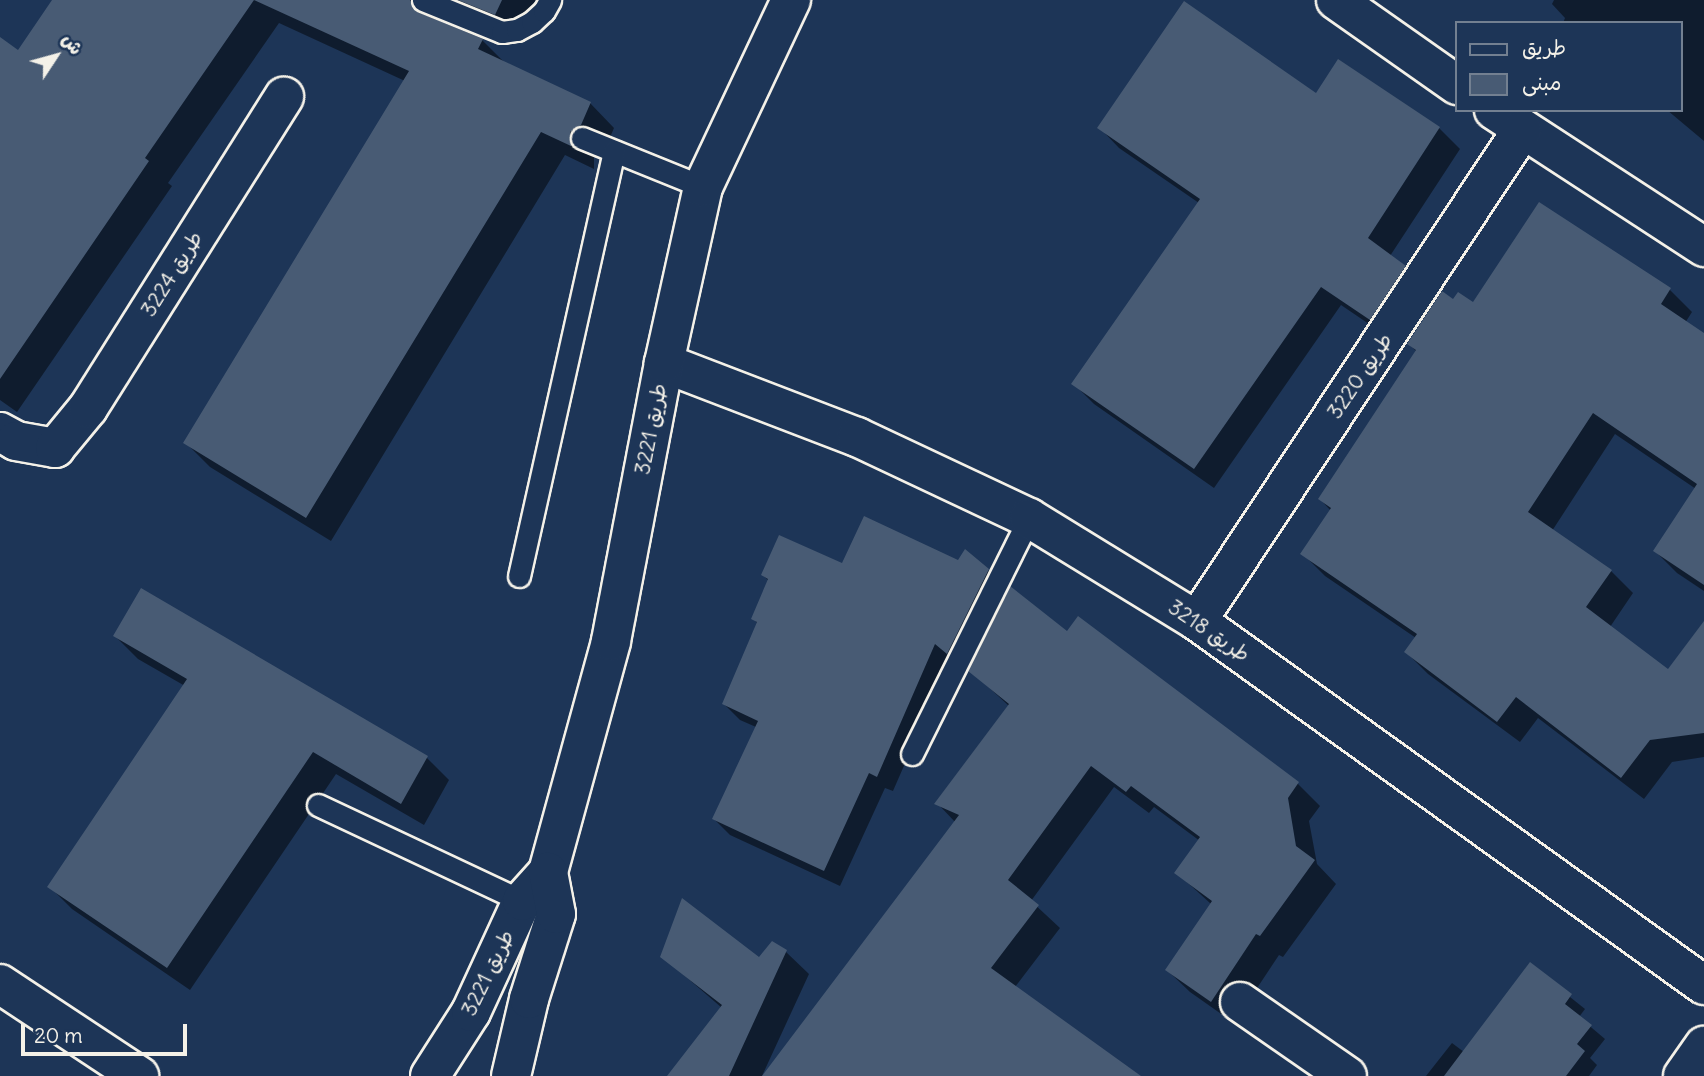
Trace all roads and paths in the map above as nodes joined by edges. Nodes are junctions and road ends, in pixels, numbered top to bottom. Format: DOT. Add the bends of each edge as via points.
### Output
graph roads {
  1 [pos="422,0"];
  2 [pos="550,0"];
  3 [pos="791,0"];
  4 [pos="1336,0"];
  5 [pos="1456,84"];
  6 [pos="284,97"];
  7 [pos="1508,120"];
  8 [pos="582,138"];
  9 [pos="614,151"];
  10 [pos="703,187"];
  11 [pos="1704,247"];
  12 [pos="664,363"];
  13 [pos="0,432"];
  14 [pos="1029,518"];
  15 [pos="519,576"];
  16 [pos="1197,621"];
  17 [pos="912,754"];
  18 [pos="318,805"];
  19 [pos="548,872"];
  20 [pos="522,901"];
  21 [pos="0,984"];
  22 [pos="1704,985"];
  23 [pos="1240,1002"];
  24 [pos="1704,1046"];
  25 [pos="139,1074"];
  26 [pos="430,1076"];
  27 [pos="511,1076"];
  28 [pos="1347,1076"];
  29 [pos="1683,1076"];
  1 -- 2 [label="lane" via="502,32 532,22"];
  3 -- 10 [label="street, طريق 3221"];
  4 -- 5 [label="street"];
  6 -- 13 [label="street, طريق 3224" via="88,408 55,448 16,441"];
  7 -- 11 [label="street, طريق 3220"];
  7 -- 16 [label="street, طريق 3220"];
  8 -- 9 [label="lane"];
  9 -- 10 [label="lane"];
  9 -- 15 [label="lane"];
  10 -- 12 [label="street, طريق 3221"];
  12 -- 14 [label="street, طريق 3218" via="857,438"];
  12 -- 19 [label="street, طريق 3221" via="611,641"];
  14 -- 16 [label="street, طريق 3218"];
  14 -- 17 [label="lane"];
  16 -- 22 [label="street, طريق 3218"];
  18 -- 20 [label="lane"];
  19 -- 20 [label="street, طريق 3221"];
  19 -- 27 [label="street, طريق 3221" via="556,914"];
  20 -- 26 [label="street, طريق 3221" via="471,1012"];
  21 -- 25 [label="street"];
  23 -- 28 [label="street"];
  24 -- 29 [label="street"];
}
